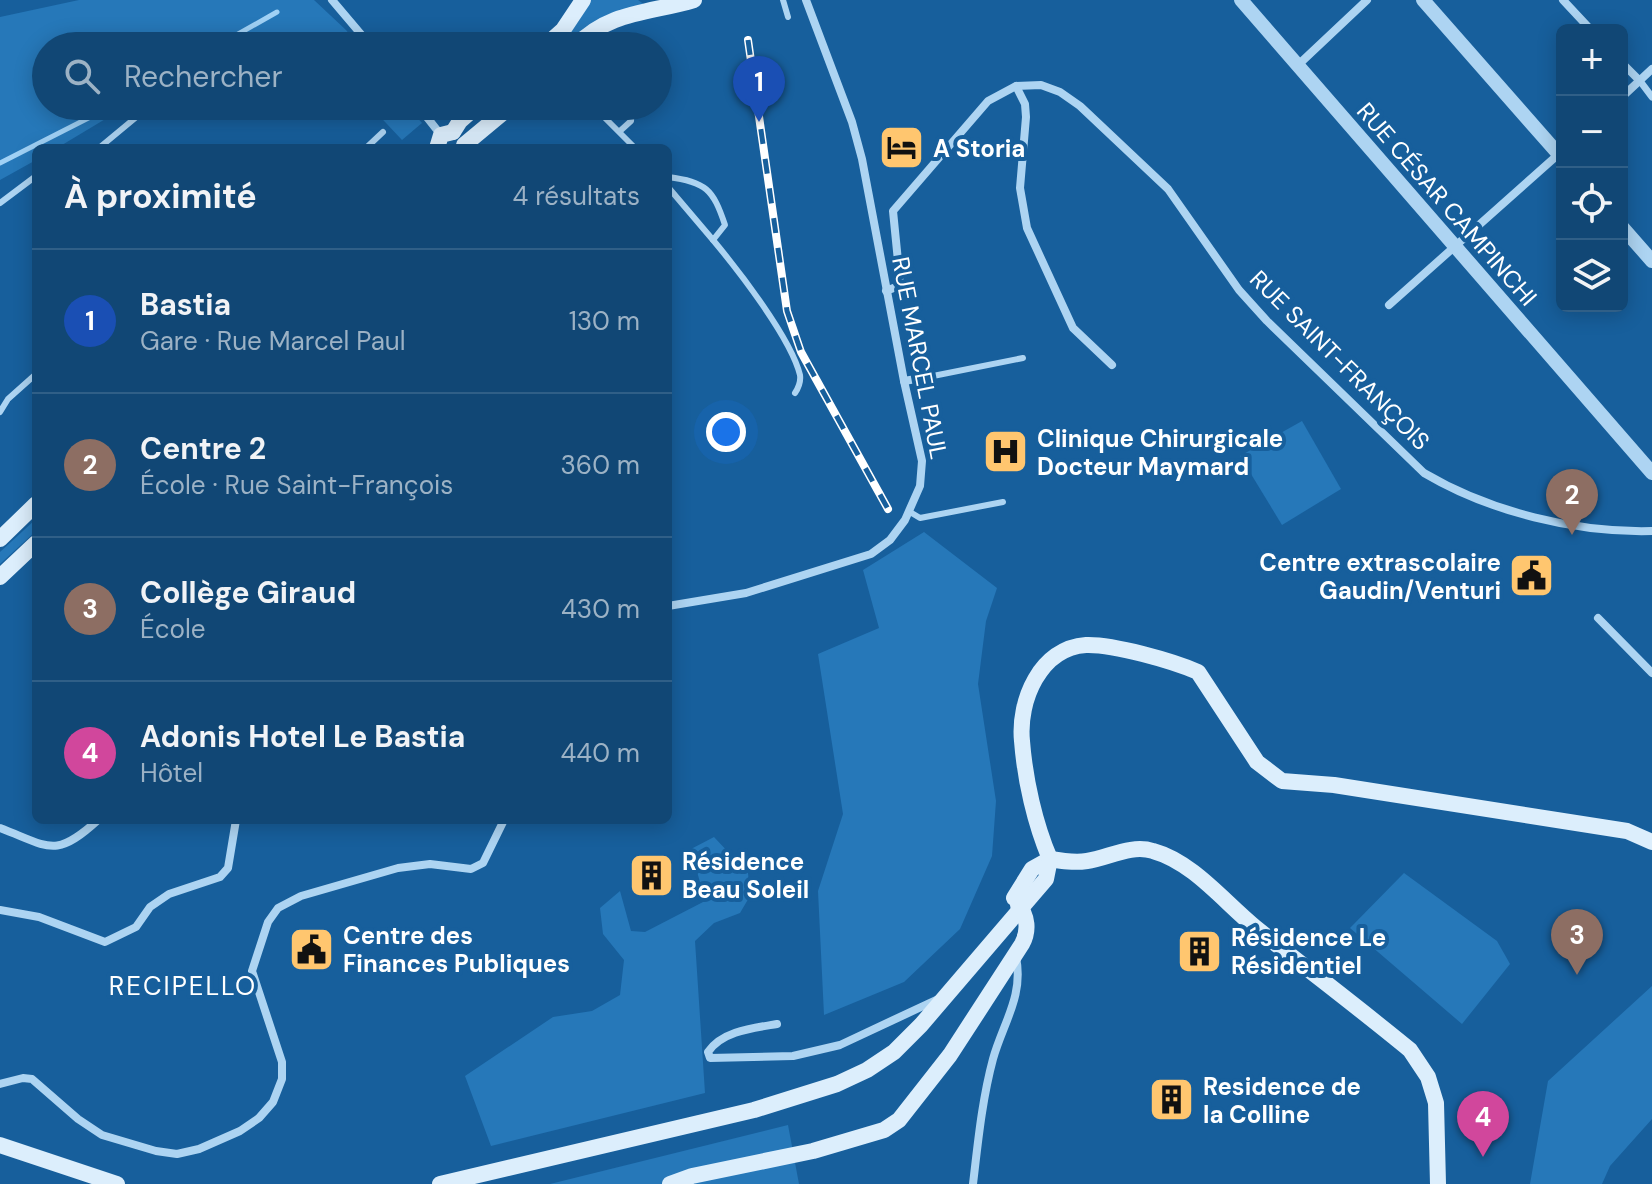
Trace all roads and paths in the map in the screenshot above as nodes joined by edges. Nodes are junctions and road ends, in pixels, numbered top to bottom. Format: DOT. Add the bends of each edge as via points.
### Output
graph roads {
  1 [pos="332,0"];
  2 [pos="583,0"];
  3 [pos="694,0"];
  4 [pos="783,0"];
  5 [pos="806,0"];
  6 [pos="1241,0"];
  7 [pos="1367,0"];
  8 [pos="1423,0"];
  9 [pos="1563,0"];
  10 [pos="669,3"];
  11 [pos="788,17"];
  12 [pos="1585,24"];
  13 [pos="359,32"];
  14 [pos="561,32"];
  15 [pos="592,32"];
  16 [pos="1297,66"];
  17 [pos="1628,69"];
  18 [pos="1652,69"];
  19 [pos="1640,81"];
  20 [pos="1016,86"];
  21 [pos="1623,96"];
  22 [pos="1652,97"];
  23 [pos="133,120"];
  24 [pos="429,120"];
  25 [pos="461,120"];
  26 [pos="487,120"];
  27 [pos="605,120"];
  28 [pos="631,120"];
  29 [pos="620,131"];
  30 [pos="383,132"];
  31 [pos="447,143"];
  32 [pos="104,144"];
  33 [pos="370,144"];
  34 [pos="631,144"];
  35 [pos="1556,149"];
  36 [pos="1556,159"];
  37 [pos="672,177"];
  38 [pos="32,179"];
  39 [pos="672,192"];
  40 [pos="0,203"];
  41 [pos="1628,234"];
  42 [pos="713,240"];
  43 [pos="1455,245"];
  44 [pos="1652,261"];
  45 [pos="886,291"];
  46 [pos="1389,305"];
  47 [pos="1023,358"];
  48 [pos="1112,365"];
  49 [pos="928,377"];
  50 [pos="32,378"];
  51 [pos="904,381"];
  52 [pos="795,393"];
  53 [pos="0,412"];
  54 [pos="1650,467"];
  55 [pos="1003,502"];
  56 [pos="32,508"];
  57 [pos="910,512"];
  58 [pos="1652,531"];
  59 [pos="0,539"];
  60 [pos="32,547"];
  61 [pos="0,577"];
  62 [pos="672,605"];
  63 [pos="1598,618"];
  64 [pos="1652,672"];
  65 [pos="93,824"];
  66 [pos="235,824"];
  67 [pos="502,824"];
  68 [pos="0,828"];
  69 [pos="1652,842"];
  70 [pos="1050,859"];
  71 [pos="1020,889"];
  72 [pos="1021,909"];
  73 [pos="0,910"];
  74 [pos="1015,956"];
  75 [pos="976,961"];
  76 [pos="949,994"];
  77 [pos="895,1020"];
  78 [pos="777,1024"];
  79 [pos="910,1036"];
  80 [pos="0,1084"];
  81 [pos="4,1143"];
  82 [pos="117,1184"];
  83 [pos="440,1184"];
  84 [pos="670,1184"];
  85 [pos="973,1184"];
  86 [pos="1438,1184"];
  1 -- 13 [label="street"];
  2 -- 14 [label="main road"];
  3 -- 10 [label="main road"];
  4 -- 11 [label="lane"];
  5 -- 45 [label="street, RUE MARCEL PAUL" via="853,125"];
  6 -- 16 [label="street, RUE CÉSAR CAMPINCHI"];
  7 -- 16 [label="street"];
  8 -- 35 [label="street"];
  9 -- 12 [label="street"];
  10 -- 15 [label="main road" via="611,19"];
  16 -- 43 [label="street, RUE CÉSAR CAMPINCHI"];
  17 -- 19 [label="street"];
  18 -- 19 [label="street"];
  19 -- 21 [label="street"];
  19 -- 22 [label="street"];
  20 -- 45 [label="street" via="988,101 893,211 900,281"];
  20 -- 48 [label="street" via="1025,104 1020,188 1027,228 1073,328"];
  20 -- 58 [label="street, RUE SAINT-FRANÇOIS" via="1041,85 1060,92 1149,170 1267,321 1424,473 1499,506 1573,525"];
  23 -- 32 [label="lane"];
  24 -- 31 [label="street"];
  25 -- 31 [label="main road"];
  26 -- 31 [label="main road"];
  27 -- 29 [label="lane"];
  28 -- 29 [label="lane"];
  29 -- 34 [label="lane"];
  30 -- 33 [label="lane"];
  36 -- 43 [label="street"];
  37 -- 42 [label="lane" via="694,180 716,198 725,225"];
  38 -- 40 [label="lane"];
  39 -- 42 [label="lane"];
  41 -- 44 [label="street"];
  42 -- 52 [label="lane" via="791,352 801,377"];
  43 -- 46 [label="street"];
  43 -- 54 [label="street, RUE CÉSAR CAMPINCHI"];
  45 -- 51 [label="street, RUE MARCEL PAUL"];
  47 -- 49 [label="lane"];
  49 -- 51 [label="street"];
  50 -- 53 [label="lane"];
  51 -- 57 [label="street, RUE MARCEL PAUL" via="922,461"];
  55 -- 57 [label="lane" via="920,518"];
  56 -- 59 [label="main road"];
  57 -- 62 [label="street, RUE MARCEL PAUL" via="890,540 871,554 746,593"];
  60 -- 61 [label="main road"];
  63 -- 64 [label="street"];
  65 -- 68 [label="street" via="63,846 46,846"];
  66 -- 73 [label="street" via="228,868 220,877 169,894 150,907 136,927 105,942 39,917"];
  67 -- 80 [label="street" via="483,863 471,869 430,864 398,868 301,896 278,908 252,971 282,1062 282,1079 273,1102 240,1131 199,1149 156,1151 102,1135 32,1079"];
  69 -- 70 [label="main road" via="1627,831 1282,781 1257,762 1198,672 1085,645 1062,652 1036,675 1022,723 1027,771"];
  70 -- 71 [label="main road" via="1032,869"];
  70 -- 72 [label="main road" via="1046,879"];
  70 -- 86 [label="main road" via="1088,861 1134,849 1172,860 1410,1050 1428,1077 1436,1103"];
  71 -- 72 [label="main road"];
  71 -- 75 [label="main road"];
  72 -- 74 [label="main road" via="1027,936"];
  72 -- 75 [label="main road"];
  74 -- 84 [label="main road" via="950,1055 892,1125 813,1151"];
  74 -- 85 [label="street" via="1018,989 993,1057"];
  75 -- 76 [label="main road"];
  76 -- 77 [label="street"];
  76 -- 79 [label="main road"];
  77 -- 78 [label="street" via="840,1045 793,1056 710,1058 712,1046 727,1037"];
  77 -- 79 [label="street"];
  79 -- 83 [label="main road" via="867,1070 797,1098"];
  81 -- 82 [label="main road" via="71,1174"];
}
